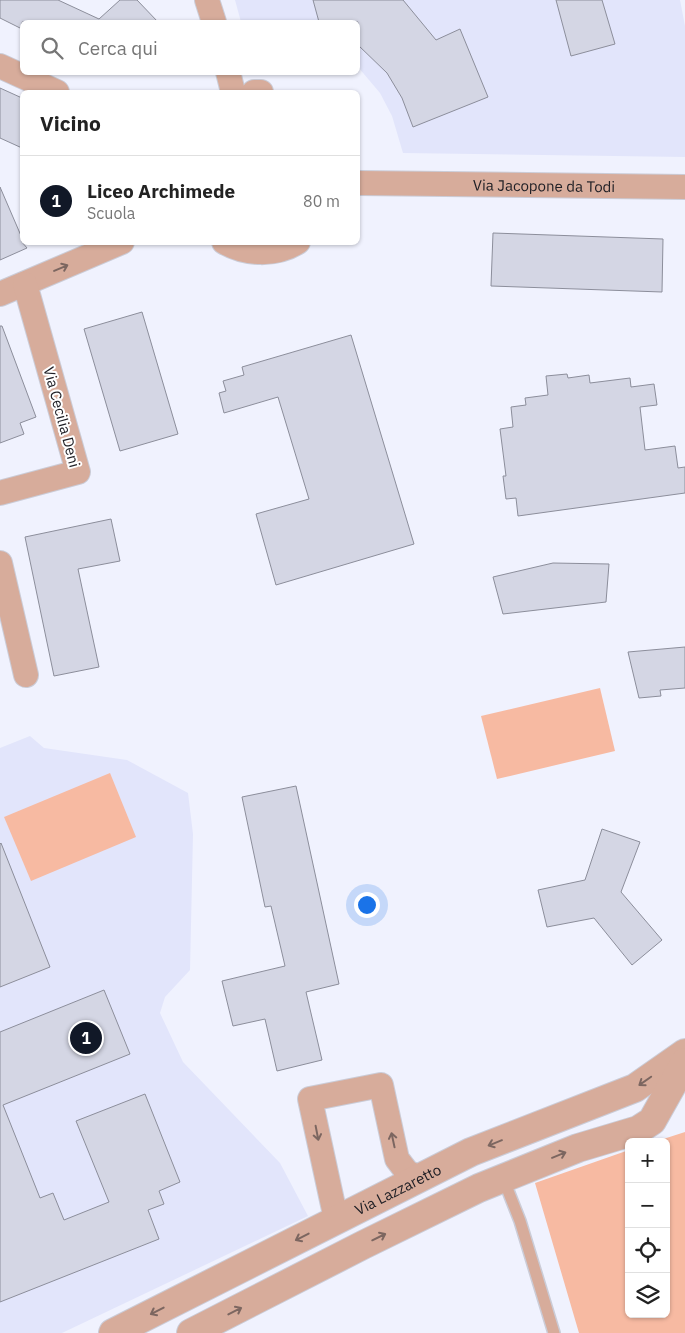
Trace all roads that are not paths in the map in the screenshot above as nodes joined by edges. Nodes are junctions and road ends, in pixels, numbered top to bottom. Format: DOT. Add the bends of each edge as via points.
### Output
graph roads {
  1 [pos="207,0"];
  2 [pos="213,20"];
  3 [pos="0,66"];
  4 [pos="229,75"];
  5 [pos="53,90"];
  6 [pos="232,90"];
  7 [pos="360,182"];
  8 [pos="685,186"];
  9 [pos="115,245"];
  10 [pos="229,245"];
  11 [pos="294,245"];
  12 [pos="25,284"];
  13 [pos="0,294"];
  14 [pos="0,493"];
  15 [pos="0,563"];
  16 [pos="26,675"];
  17 [pos="685,1053"];
  18 [pos="685,1062"];
  19 [pos="419,1178"];
  20 [pos="503,1178"];
  21 [pos="336,1219"];
  22 [pos="113,1333"];
  23 [pos="191,1333"];
  24 [pos="554,1333"];
  1 -- 2 [label="street"];
  3 -- 5 [label="street"];
  4 -- 6 [label="street"];
  7 -- 8 [label="street, Via Jacopone da Todi"];
  12 -- 9 [label="street, one-way"];
  10 -- 11 [label="street" via="263,253"];
  12 -- 13 [label="street"];
  12 -- 14 [label="street, Via Cecilia Deni" via="78,472"];
  15 -- 16 [label="street"];
  17 -- 19 [label="street, Via Lazzaretto, one-way" via="635,1088 471,1152"];
  20 -- 18 [label="street, one-way" via="578,1148 638,1130 652,1121"];
  19 -- 21 [label="street, Via Lazzaretto"];
  19 -- 21 [label="street, one-way" via="407,1172 397,1159 381,1085 310,1099"];
  23 -- 20 [label="street, one-way"];
  20 -- 24 [label="lane" via="520,1221"];
  21 -- 22 [label="street, Via Lazzaretto, one-way"];
}
